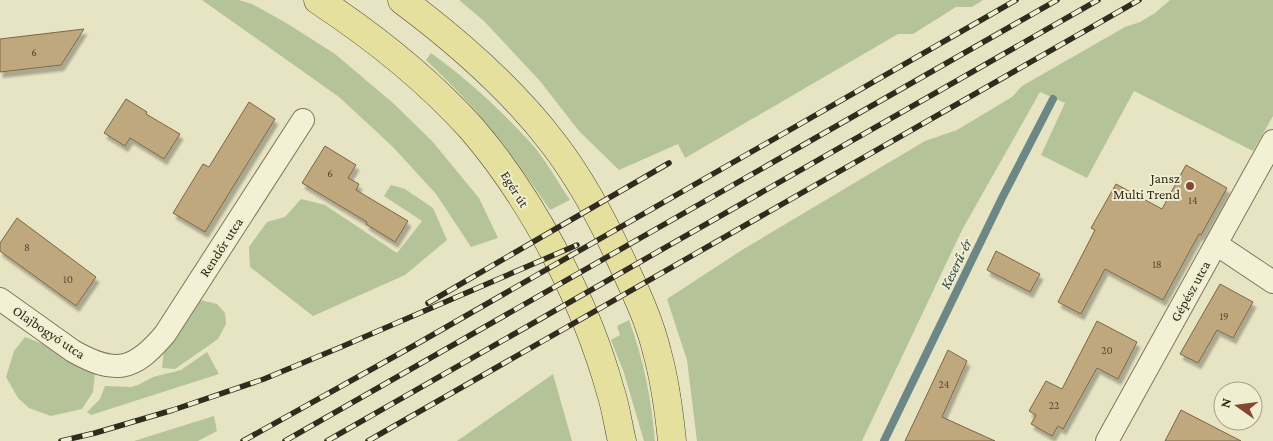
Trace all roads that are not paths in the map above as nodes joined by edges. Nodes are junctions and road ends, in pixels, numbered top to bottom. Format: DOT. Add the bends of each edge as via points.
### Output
graph roads {
  1 [pos="318,0"];
  2 [pos="402,0"];
  3 [pos="303,120"];
  4 [pos="1273,141"];
  5 [pos="1216,244"];
  6 [pos="1273,282"];
  7 [pos="0,299"];
  8 [pos="129,364"];
  9 [pos="622,441"];
  10 [pos="672,441"];
  11 [pos="1107,441"];
  1 -- 9 [label="main road, Egér út" via="385,48 431,88 471,129 502,168 547,241 570,286 606,374"];
  2 -- 10 [label="main road" via="440,28 505,88 553,143 583,188 602,220 645,313 667,396"];
  3 -- 8 [label="street, Rendőr utca" via="165,334 143,357"];
  4 -- 5 [label="street, Gépész utca"];
  5 -- 6 [label="street"];
  5 -- 11 [label="street, Gépész utca"];
  7 -- 8 [label="street, Olajbogyó utca" via="85,358 107,365"];
}
